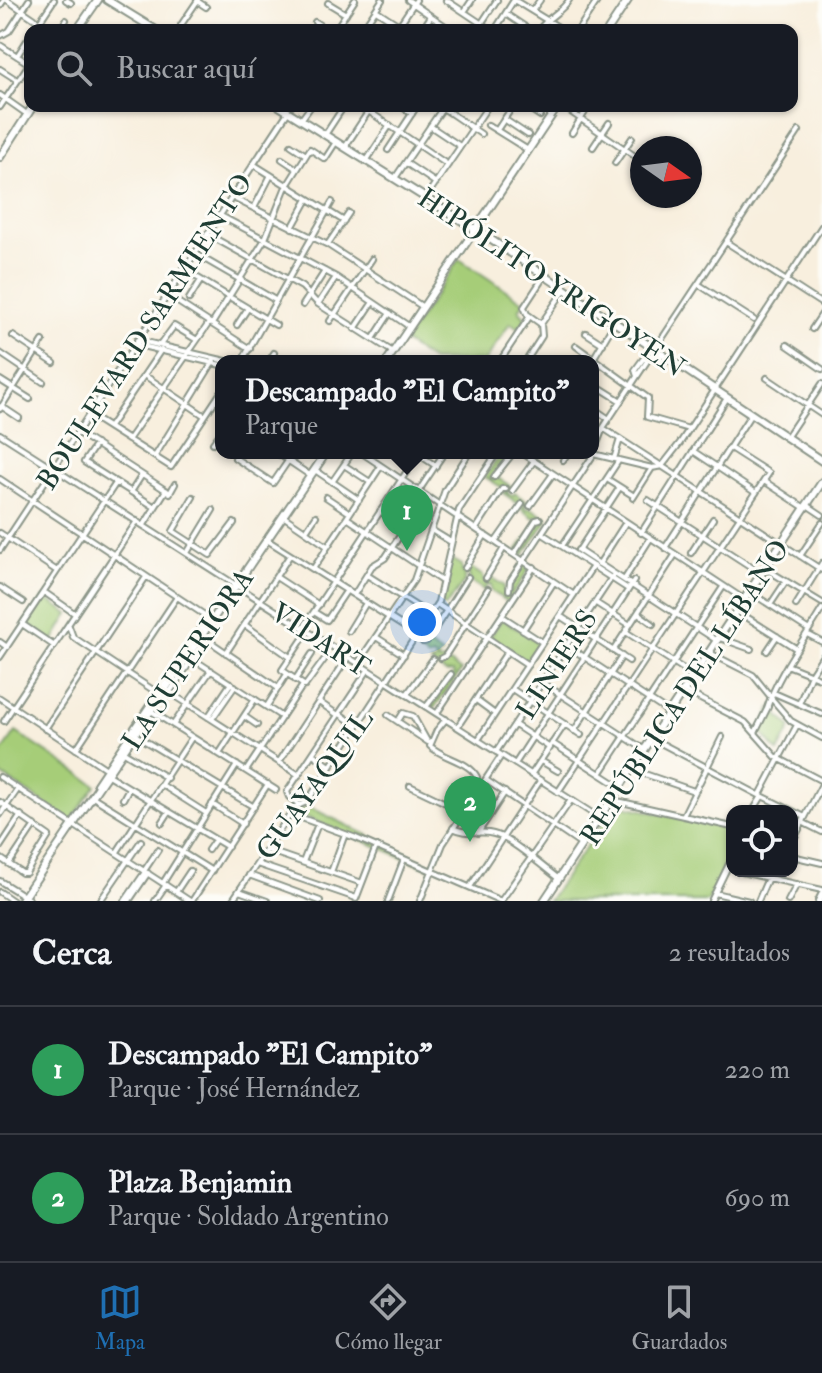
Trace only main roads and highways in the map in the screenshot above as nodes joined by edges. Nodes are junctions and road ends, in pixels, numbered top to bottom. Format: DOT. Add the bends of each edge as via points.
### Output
graph roads {
  1 [pos="99,0"];
  2 [pos="107,0"];
  3 [pos="625,1"];
  4 [pos="84,24"];
  5 [pos="146,24"];
  6 [pos="612,24"];
  7 [pos="24,112"];
  8 [pos="26,112"];
  9 [pos="288,112"];
  10 [pos="556,112"];
  11 [pos="2,146"];
  12 [pos="0,157"];
  13 [pos="475,229"];
  14 [pos="391,355"];
  15 [pos="322,459"];
  16 [pos="822,461"];
  17 [pos="822,482"];
  18 [pos="822,892"];
  19 [pos="24,900"];
  20 [pos="544,901"];
  21 [pos="819,901"];
  1 -- 4 [label="main road"];
  2 -- 5 [label="main road"];
  3 -- 6 [label="main road"];
  7 -- 11 [label="main road"];
  8 -- 11 [label="main road"];
  9 -- 13 [label="main road, HIPÓLITO YRIGOYEN"];
  10 -- 13 [label="main road"];
  11 -- 12 [label="main road"];
  13 -- 14 [label="main road"];
  13 -- 16 [label="main road, HIPÓLITO YRIGOYEN"];
  15 -- 19 [label="main road, LA SUPERIORA"];
  17 -- 20 [label="main road, REPÚBLICA DEL LÍBANO"];
  18 -- 21 [label="main road"];
}
